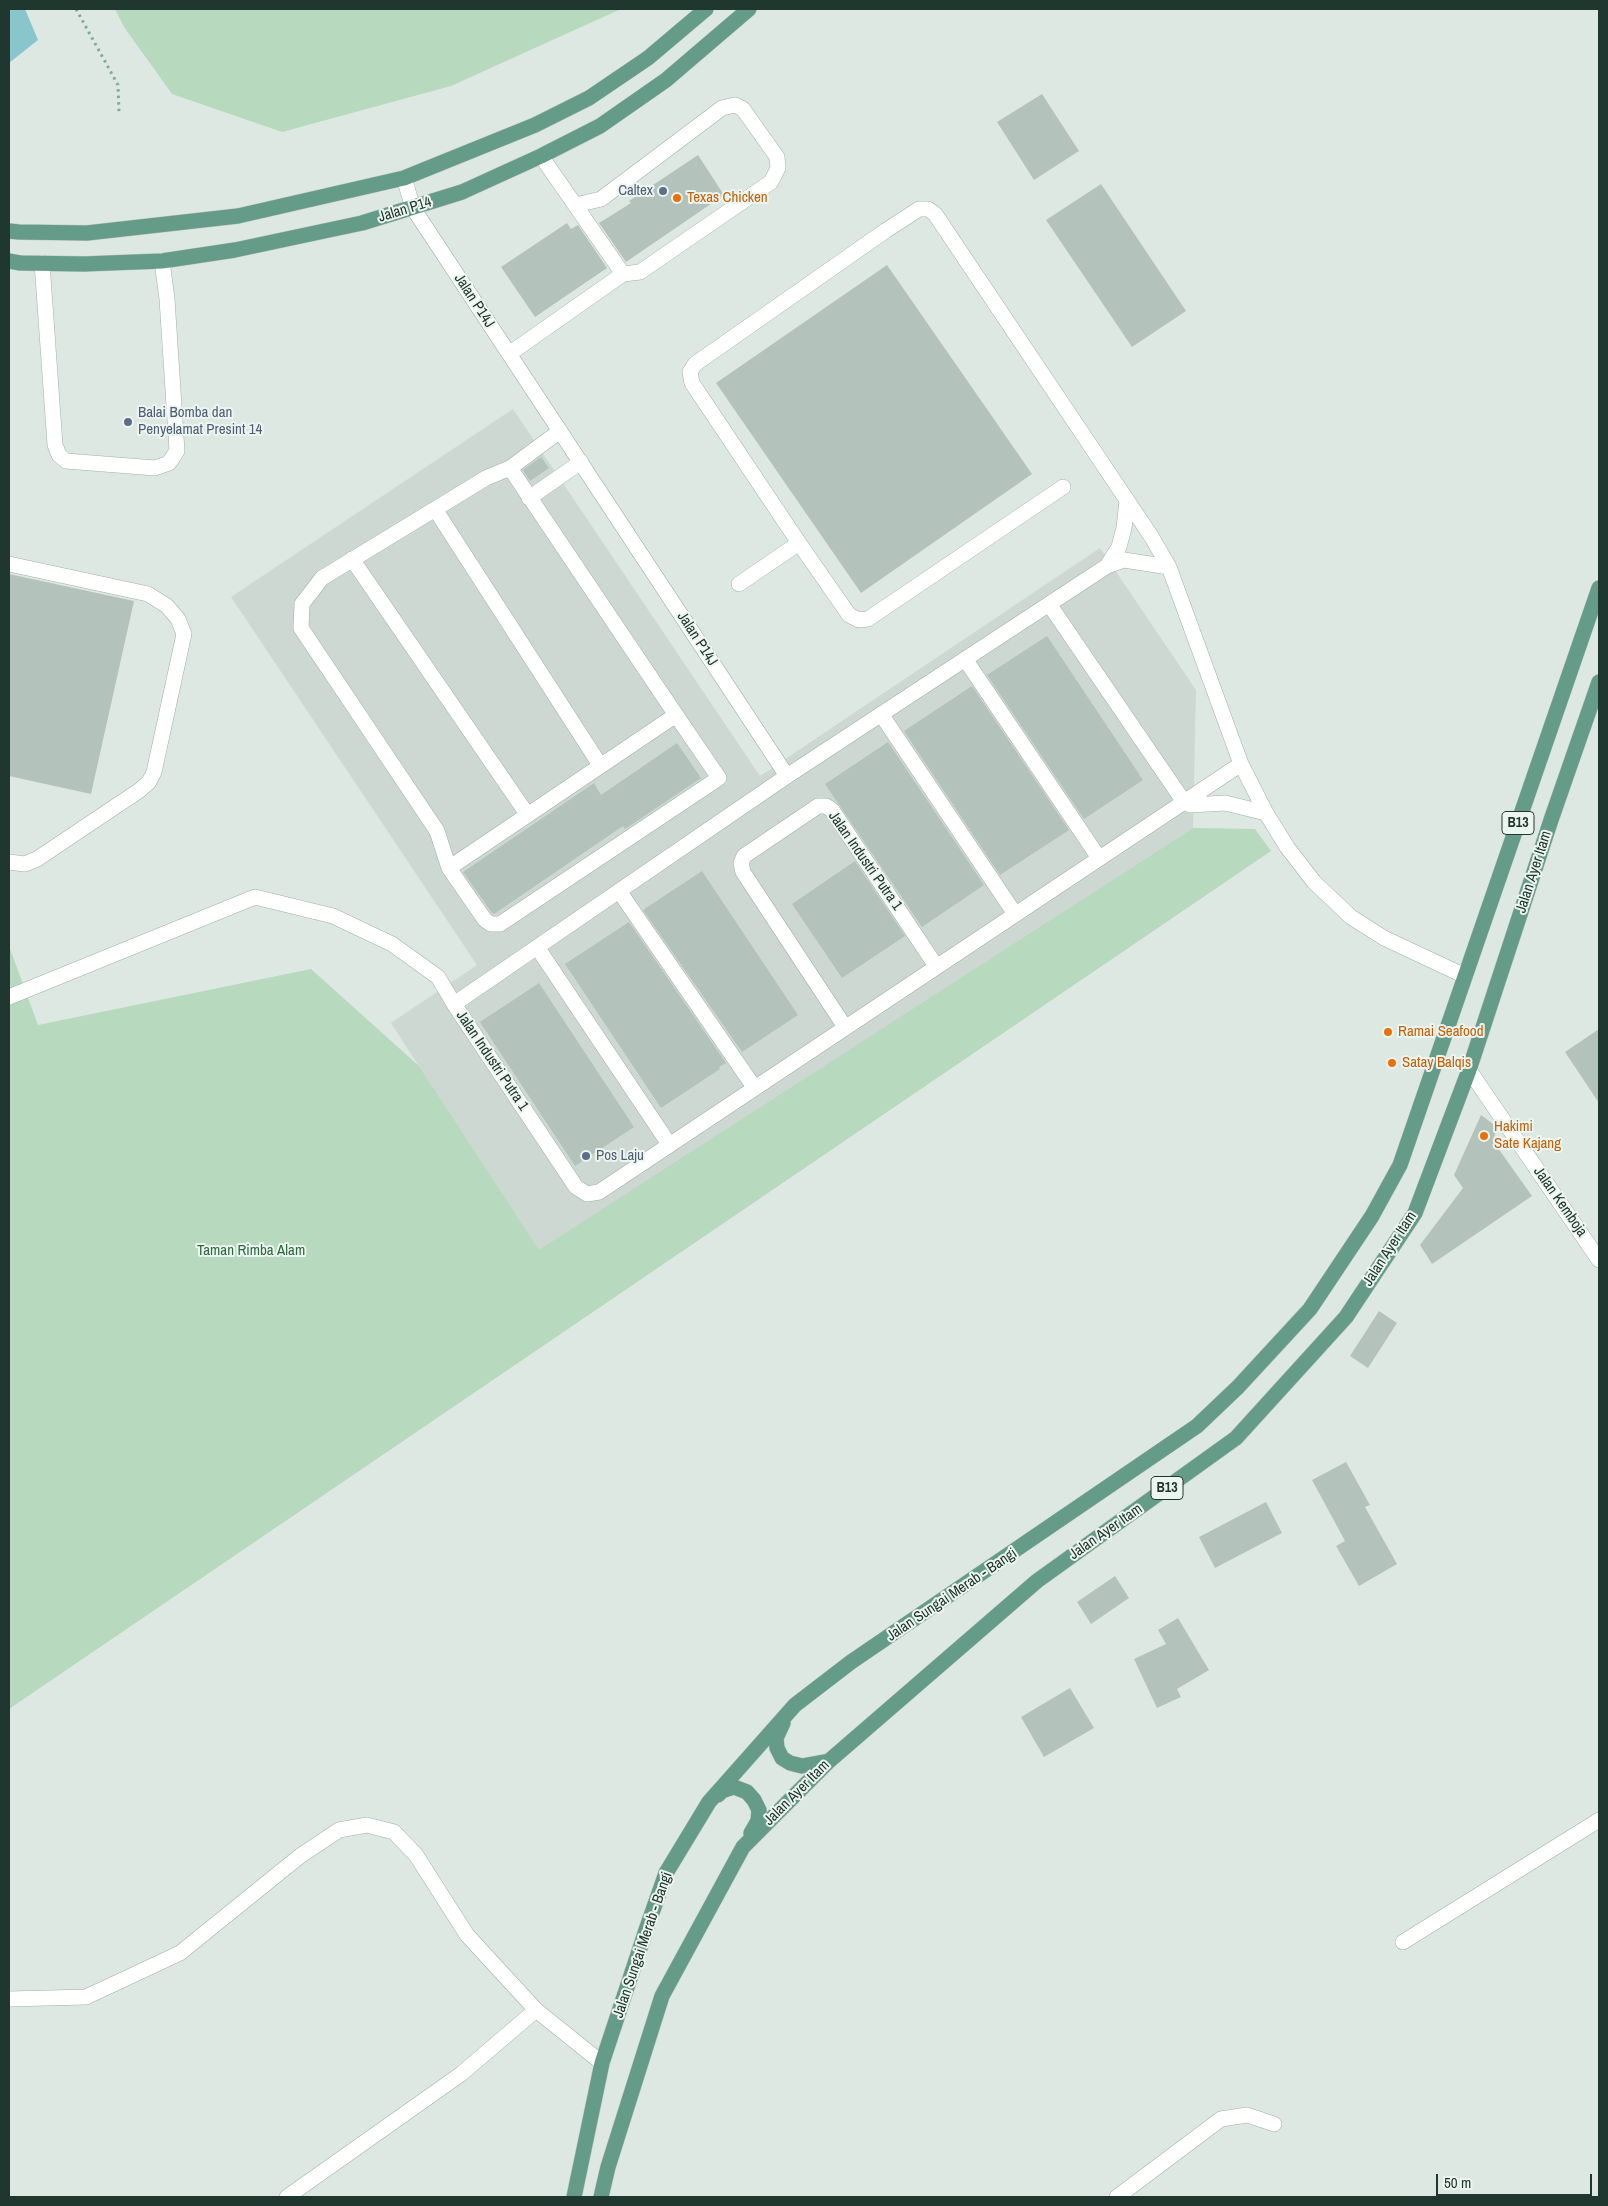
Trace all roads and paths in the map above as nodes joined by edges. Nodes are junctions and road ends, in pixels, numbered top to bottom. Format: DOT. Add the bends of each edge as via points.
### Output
graph roads {
  1 [pos="76,9"];
  2 [pos="706,9"];
  3 [pos="749,9"];
  4 [pos="119,112"];
  5 [pos="542,156"];
  6 [pos="404,178"];
  7 [pos="576,205"];
  8 [pos="413,208"];
  9 [pos="9,231"];
  10 [pos="162,260"];
  11 [pos="9,261"];
  12 [pos="42,263"];
  13 [pos="623,274"];
  14 [pos="510,354"];
  15 [pos="560,432"];
  16 [pos="581,462"];
  17 [pos="510,468"];
  18 [pos="1063,488"];
  19 [pos="529,498"];
  20 [pos="1127,502"];
  21 [pos="434,509"];
  22 [pos="799,543"];
  23 [pos="352,559"];
  24 [pos="9,564"];
  25 [pos="1107,566"];
  26 [pos="1169,568"];
  27 [pos="739,584"];
  28 [pos="1599,588"];
  29 [pos="1049,604"];
  30 [pos="965,659"];
  31 [pos="1599,682"];
  32 [pos="881,714"];
  33 [pos="676,715"];
  34 [pos="1241,764"];
  35 [pos="600,765"];
  36 [pos="787,776"];
  37 [pos="1184,802"];
  38 [pos="1266,813"];
  39 [pos="527,814"];
  40 [pos="1099,858"];
  41 [pos="9,862"];
  42 [pos="449,868"];
  43 [pos="619,891"];
  44 [pos="1015,914"];
  45 [pos="537,947"];
  46 [pos="936,966"];
  47 [pos="1465,976"];
  48 [pos="9,997"];
  49 [pos="454,1004"];
  50 [pos="845,1027"];
  51 [pos="1436,1059"];
  52 [pos="1468,1070"];
  53 [pos="754,1088"];
  54 [pos="669,1144"];
  55 [pos="1599,1260"];
  56 [pos="795,1705"];
  57 [pos="829,1761"];
  58 [pos="709,1802"];
  59 [pos="1599,1820"];
  60 [pos="744,1847"];
  61 [pos="1403,1942"];
  62 [pos="9,1999"];
  63 [pos="536,2010"];
  64 [pos="602,2063"];
  65 [pos="1274,2124"];
  66 [pos="287,2197"];
  67 [pos="574,2197"];
  68 [pos="602,2197"];
  69 [pos="1117,2197"];
  1 -- 4 [label="path" via="118,85"];
  2 -- 6 [label="main road, Jalan P14" via="648,58 589,98 535,125"];
  3 -- 5 [label="main road, Jalan P14" via="666,80 600,126"];
  5 -- 7 [label="street"];
  5 -- 8 [label="main road, Jalan P14" via="462,192"];
  6 -- 8 [label="street, Jalan P14J"];
  6 -- 9 [label="main road, Jalan P14" via="238,216 87,233"];
  7 -- 13 [label="street"];
  7 -- 13 [label="street" via="602,199 722,108 735,105 743,109 777,157 778,168 771,182 640,272"];
  8 -- 10 [label="main road, Jalan P14" via="362,223 245,248"];
  8 -- 14 [label="street, Jalan P14J"];
  10 -- 12 [label="main road, Jalan P14"];
  10 -- 12 [label="street" via="177,451 169,463 156,468 66,461 59,455 55,445"];
  11 -- 12 [label="main road, Jalan P14"];
  13 -- 14 [label="street"];
  14 -- 15 [label="street, Jalan P14J"];
  15 -- 16 [label="street, Jalan P14J"];
  15 -- 17 [label="street"];
  16 -- 19 [label="street"];
  16 -- 36 [label="street, Jalan P14J"];
  17 -- 19 [label="street"];
  17 -- 21 [label="street" via="486,478"];
  18 -- 22 [label="street" via="868,619 859,620 849,615"];
  19 -- 33 [label="street"];
  20 -- 22 [label="street" via="935,214 928,209 919,209 695,364 690,372 692,383"];
  20 -- 25 [label="street" via="1119,547"];
  20 -- 26 [label="street"];
  21 -- 23 [label="street"];
  21 -- 35 [label="street"];
  22 -- 27 [label="street"];
  23 -- 39 [label="street"];
  23 -- 42 [label="street" via="322,578 302,604 301,628 437,831"];
  24 -- 41 [label="street" via="148,594 167,606 178,619 184,634 154,772 149,782 37,859 25,864"];
  25 -- 26 [label="street" via="1124,560"];
  25 -- 29 [label="street"];
  26 -- 34 [label="street"];
  28 -- 47 [label="main road, Jalan Ayer Itam / B13"];
  29 -- 30 [label="street"];
  29 -- 37 [label="street"];
  30 -- 32 [label="street"];
  30 -- 40 [label="street"];
  31 -- 52 [label="main road, Jalan Ayer Itam / B13"];
  32 -- 36 [label="street"];
  32 -- 44 [label="street"];
  33 -- 35 [label="street"];
  33 -- 42 [label="street" via="719,778 500,924 485,920"];
  34 -- 37 [label="street, Jalan Industri Putra 1"];
  34 -- 38 [label="street"];
  35 -- 39 [label="street"];
  36 -- 43 [label="street, Jalan Industri Putra 1"];
  37 -- 38 [label="street" via="1192,805 1225,803"];
  37 -- 40 [label="street, Jalan Industri Putra 1"];
  38 -- 47 [label="street" via="1287,848 1314,882 1351,917 1384,938"];
  39 -- 42 [label="street"];
  40 -- 44 [label="street, Jalan Industri Putra 1"];
  43 -- 45 [label="street, Jalan Industri Putra 1"];
  43 -- 53 [label="street"];
  44 -- 46 [label="street, Jalan Industri Putra 1"];
  45 -- 49 [label="street, Jalan Industri Putra 1"];
  45 -- 54 [label="street"];
  46 -- 50 [label="street, Jalan Industri Putra 1"];
  46 -- 50 [label="street, Jalan Industri Putra 1" via="832,810 818,806 744,856 741,864 743,872"];
  47 -- 51 [label="main road, Jalan Ayer Itam / B13"];
  48 -- 49 [label="street" via="255,897 333,916 392,944 438,977"];
  49 -- 54 [label="street, Jalan Industri Putra 1" via="576,1187 586,1194 599,1192"];
  50 -- 53 [label="street, Jalan Industri Putra 1"];
  51 -- 56 [label="main road, Jalan Sungai Merab - Bangi / B13" via="1400,1165 1372,1216 1310,1309 1238,1387 1197,1426 851,1662"];
  52 -- 55 [label="street, Jalan Kemboja"];
  52 -- 57 [label="main road, Jalan Ayer Itam / B13" via="1415,1213 1346,1317 1236,1438 1037,1581"];
  53 -- 54 [label="street, Jalan Industri Putra 1"];
  56 -- 57 [label="main road" via="776,1738 782,1758 802,1766"];
  56 -- 58 [label="main road, Jalan Sungai Merab - Bangi / B13"];
  57 -- 60 [label="main road, Jalan Ayer Itam / B13"];
  58 -- 60 [label="main road" via="722,1791 734,1787 747,1792 754,1800 759,1810 758,1821"];
  58 -- 64 [label="main road, Jalan Sungai Merab - Bangi / B13" via="666,1873"];
  59 -- 61 [label="street"];
  60 -- 68 [label="main road, Jalan Ayer Itam / B13" via="662,1996 608,2167"];
  62 -- 63 [label="street" via="86,1997 180,1953 300,1856 339,1830 368,1825 394,1832 416,1855 467,1935"];
  63 -- 64 [label="street"];
  63 -- 66 [label="street" via="461,2074"];
  64 -- 67 [label="main road, Jalan Sungai Merab - Bangi / B13"];
  65 -- 69 [label="street" via="1247,2115 1221,2119"];
}
